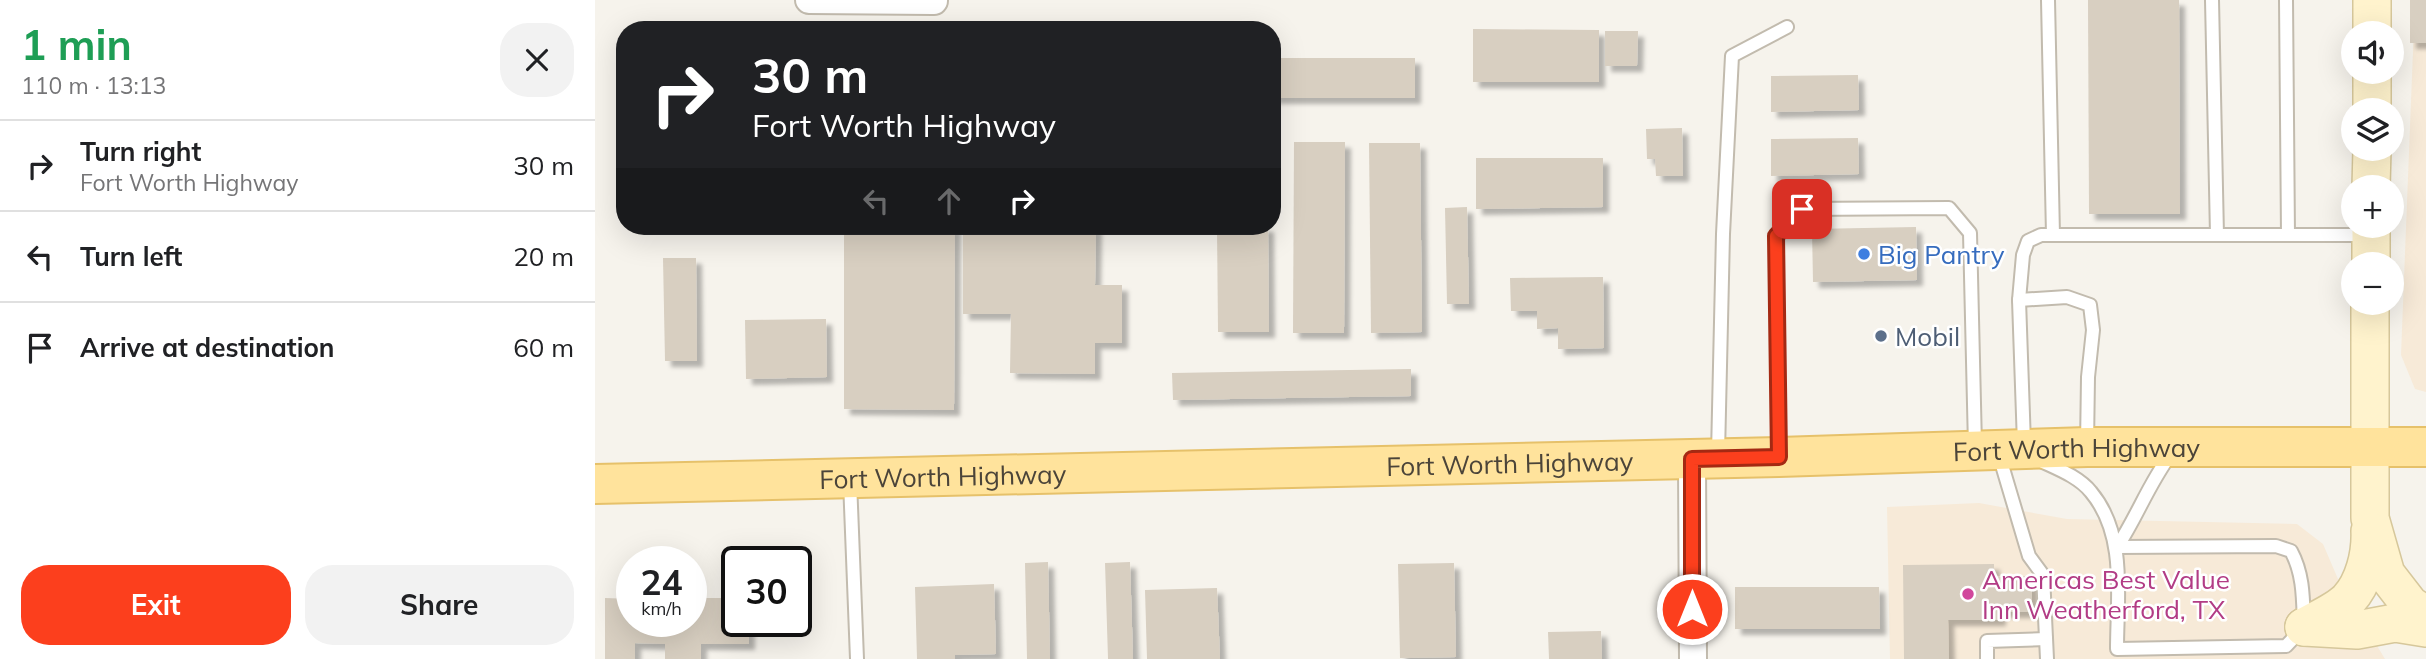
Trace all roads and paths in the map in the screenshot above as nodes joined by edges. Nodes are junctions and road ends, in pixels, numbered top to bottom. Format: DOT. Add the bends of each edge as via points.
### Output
graph roads {
  1 [pos="809,0"];
  2 [pos="2048,0"];
  3 [pos="2212,0"];
  4 [pos="2286,0"];
  5 [pos="2372,0"];
  6 [pos="934,1"];
  7 [pos="2372,21"];
  8 [pos="1787,27"];
  9 [pos="2053,235"];
  10 [pos="2217,235"];
  11 [pos="2288,235"];
  12 [pos="2371,242"];
  13 [pos="2019,300"];
  14 [pos="2370,315"];
  15 [pos="2369,446"];
  16 [pos="2087,447"];
  17 [pos="2178,447"];
  18 [pos="2426,447"];
  19 [pos="2002,448"];
  20 [pos="1779,457"];
  21 [pos="1705,458"];
  22 [pos="850,479"];
  23 [pos="595,484"];
  24 [pos="2370,518"];
  25 [pos="2117,547"];
  26 [pos="2426,615"];
  27 [pos="2304,626"];
  28 [pos="2426,628"];
  29 [pos="2046,639"];
  30 [pos="2117,654"];
  31 [pos="857,659"];
  32 [pos="1693,659"];
  33 [pos="1987,659"];
  34 [pos="2047,659"];
  1 -- 6 [label="street"];
  2 -- 9 [label="lane"];
  3 -- 10 [label="lane"];
  4 -- 11 [label="lane"];
  5 -- 7 [label="street"];
  8 -- 21 [label="lane" via="1732,56"];
  9 -- 10 [label="lane"];
  9 -- 13 [label="lane" via="2028,241"];
  10 -- 11 [label="lane"];
  11 -- 12 [label="lane"];
  13 -- 16 [label="lane" via="2067,297 2091,305"];
  13 -- 19 [label="lane"];
  14 -- 15 [label="street"];
  15 -- 17 [label="main road, Fort Worth Highway"];
  15 -- 18 [label="main road, Fort Worth Highway"];
  15 -- 24 [label="street"];
  16 -- 17 [label="main road, Fort Worth Highway"];
  16 -- 19 [label="main road, Fort Worth Highway"];
  17 -- 25 [label="lane" via="2157,474"];
  19 -- 20 [label="main road, Fort Worth Highway"];
  19 -- 20 [label="lane" via="1970,233 1949,208 1802,209 1776,236"];
  19 -- 25 [label="lane" via="2072,477 2091,491"];
  19 -- 29 [label="lane" via="2029,556 2043,575"];
  20 -- 21 [label="main road, Fort Worth Highway"];
  21 -- 22 [label="main road, Fort Worth Highway"];
  21 -- 32 [label="street"];
  22 -- 23 [label="main road, Fort Worth Highway"];
  22 -- 31 [label="lane"];
  24 -- 26 [label="street" via="2386,574 2410,606"];
  24 -- 27 [label="street" via="2371,543 2358,586 2347,601"];
  25 -- 27 [label="lane" via="2276,546 2291,551 2302,581"];
  25 -- 30 [label="lane"];
  27 -- 28 [label="street" via="2357,631 2395,623"];
  27 -- 30 [label="lane" via="2287,646"];
  29 -- 33 [label="lane" via="1987,641"];
  29 -- 34 [label="lane"];
}
